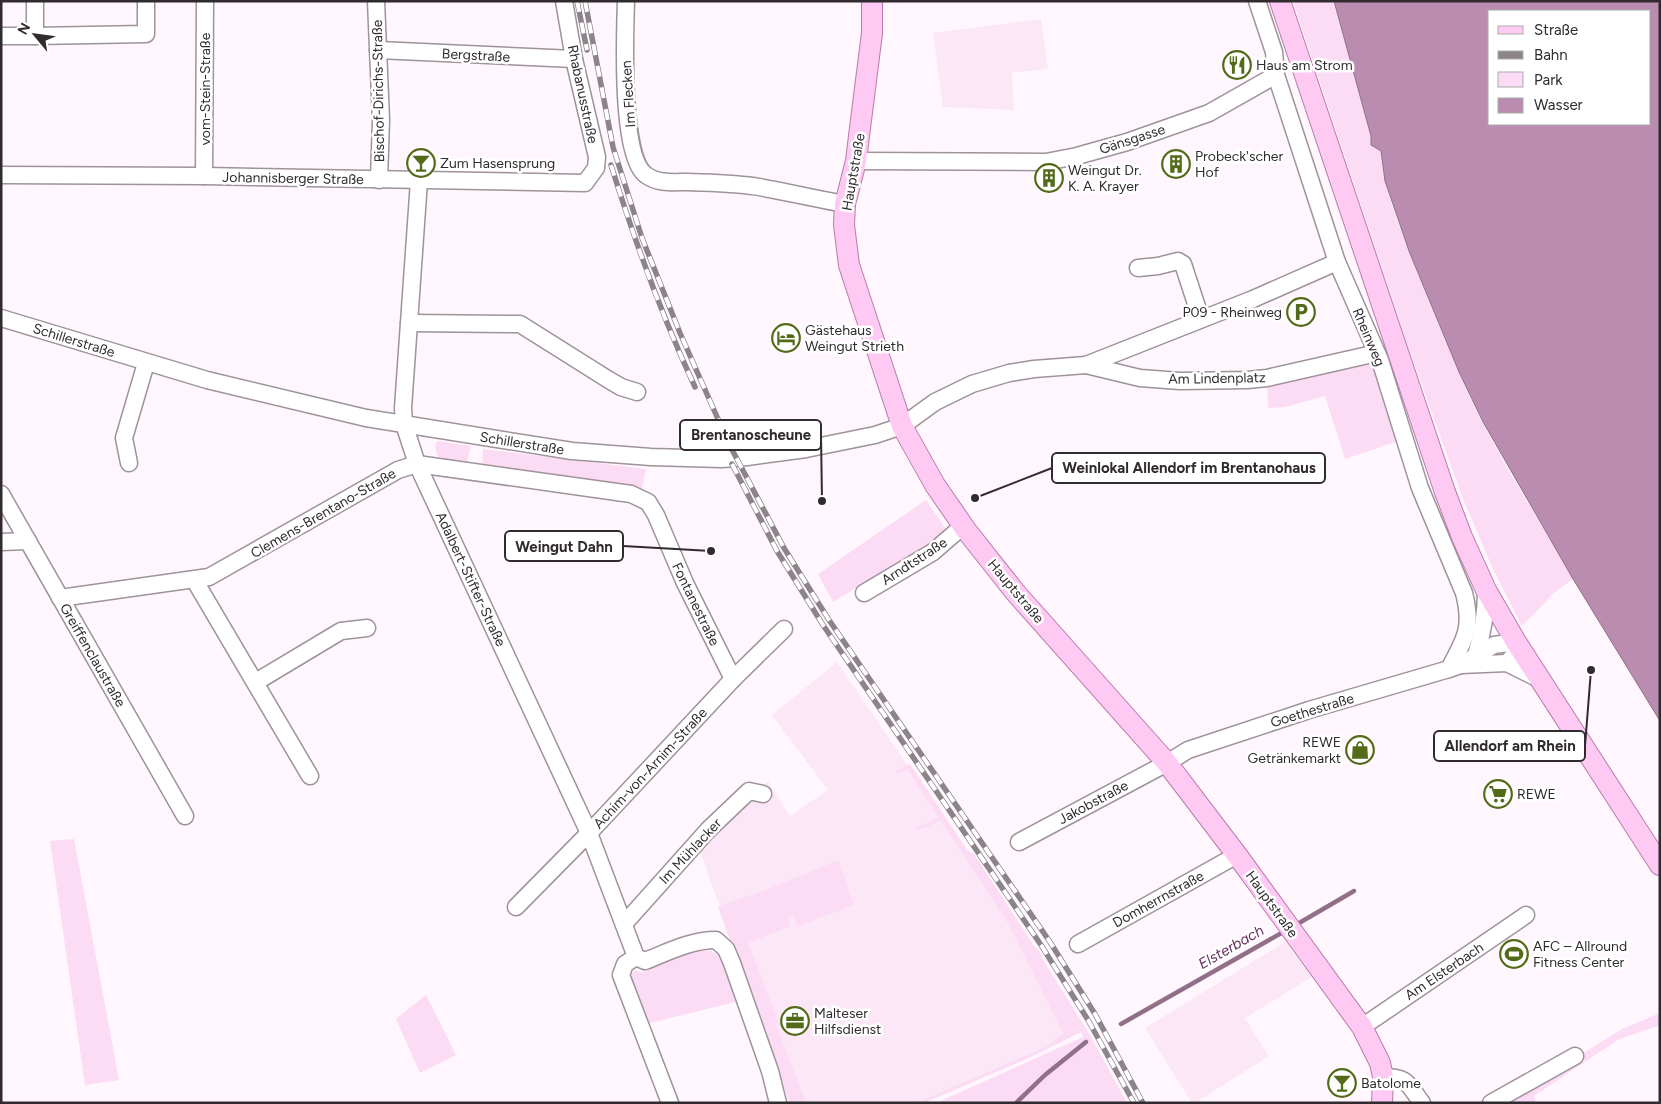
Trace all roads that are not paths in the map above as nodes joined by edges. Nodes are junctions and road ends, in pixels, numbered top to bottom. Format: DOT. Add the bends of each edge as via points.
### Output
graph roads {
  1 [pos="35,1"];
  2 [pos="146,1"];
  3 [pos="205,1"];
  4 [pos="376,1"];
  5 [pos="564,1"];
  6 [pos="626,1"];
  7 [pos="872,1"];
  8 [pos="1257,1"];
  9 [pos="1280,1"];
  10 [pos="1,36"];
  11 [pos="36,36"];
  12 [pos="378,50"];
  13 [pos="574,59"];
  14 [pos="1276,75"];
  15 [pos="856,161"];
  16 [pos="1,175"];
  17 [pos="204,176"];
  18 [pos="379,180"];
  19 [pos="419,181"];
  20 [pos="586,183"];
  21 [pos="845,204"];
  22 [pos="1338,262"];
  23 [pos="1138,268"];
  24 [pos="1,318"];
  25 [pos="1201,319"];
  26 [pos="409,323"];
  27 [pos="1376,353"];
  28 [pos="146,362"];
  29 [pos="1086,365"];
  30 [pos="637,392"];
  31 [pos="404,424"];
  32 [pos="902,426"];
  33 [pos="129,463"];
  34 [pos="417,464"];
  35 [pos="1,494"];
  36 [pos="648,502"];
  37 [pos="963,526"];
  38 [pos="28,541"];
  39 [pos="1,542"];
  40 [pos="195,581"];
  41 [pos="1486,590"];
  42 [pos="864,593"];
  43 [pos="60,598"];
  44 [pos="367,628"];
  45 [pos="784,629"];
  46 [pos="1516,642"];
  47 [pos="1476,655"];
  48 [pos="1507,664"];
  49 [pos="1455,667"];
  50 [pos="733,679"];
  51 [pos="1539,679"];
  52 [pos="256,682"];
  53 [pos="1167,763"];
  54 [pos="310,776"];
  55 [pos="763,794"];
  56 [pos="185,816"];
  57 [pos="590,833"];
  58 [pos="1019,842"];
  59 [pos="1237,855"];
  60 [pos="1660,865"];
  61 [pos="516,906"];
  62 [pos="1526,914"];
  63 [pos="624,924"];
  64 [pos="1078,944"];
  65 [pos="636,957"];
  66 [pos="1362,1027"];
  67 [pos="1575,1056"];
  68 [pos="1383,1077"];
  69 [pos="670,1103"];
  70 [pos="778,1103"];
  71 [pos="1382,1103"];
  72 [pos="1422,1103"];
  73 [pos="1491,1103"];
  1 -- 11 [label="street"];
  2 -- 11 [label="street" via="146,34"];
  3 -- 17 [label="street, vom-Stein-Straße"];
  4 -- 12 [label="street, Bischof-Dirichs-Straße"];
  5 -- 13 [label="street, Rhabanusstraße"];
  6 -- 21 [label="street, Im Flecken" via="625,70 630,134 645,175 661,182 734,184"];
  7 -- 15 [label="main road, Hauptstraße" via="872,33"];
  8 -- 14 [label="street, Rheinweg" via="1274,52"];
  9 -- 41 [label="main road" via="1445,492"];
  10 -- 11 [label="street"];
  12 -- 13 [label="street, Bergstraße"];
  12 -- 18 [label="street, Bischof-Dirichs-Straße"];
  13 -- 20 [label="street, Rhabanusstraße" via="597,157 596,168"];
  14 -- 15 [label="street, Gänsgasse" via="1209,113 1077,156 1046,162"];
  14 -- 22 [label="street, Rheinweg"];
  15 -- 21 [label="main road, Hauptstraße"];
  16 -- 17 [label="street, Johannisberger Straße"];
  17 -- 18 [label="street, Johannisberger Straße"];
  18 -- 19 [label="street, Johannisberger Straße"];
  19 -- 20 [label="street, Johannisberger Straße"];
  19 -- 26 [label="street, Adalbert-Stifter-Straße"];
  21 -- 32 [label="main road, Hauptstraße" via="849,265"];
  22 -- 25 [label="street, Am Lindenplatz"];
  22 -- 27 [label="street, Rheinweg"];
  23 -- 25 [label="street" via="1178,260 1183,264"];
  24 -- 28 [label="street, Schillerstraße"];
  25 -- 29 [label="street, Am Lindenplatz"];
  26 -- 30 [label="street" via="520,324 621,387"];
  26 -- 31 [label="street, Adalbert-Stifter-Straße"];
  27 -- 29 [label="street, Am Lindenplatz" via="1247,380 1140,378"];
  27 -- 49 [label="street, Rheinweg" via="1420,488 1468,608 1466,637"];
  28 -- 31 [label="street, Schillerstraße" via="254,392"];
  28 -- 33 [label="street" via="124,438"];
  29 -- 32 [label="street, Am Lindenplatz" via="990,377 954,391"];
  31 -- 32 [label="street, Schillerstraße" via="607,455 713,459 806,450"];
  31 -- 34 [label="street, Adalbert-Stifter-Straße"];
  32 -- 37 [label="main road, Hauptstraße" via="935,485"];
  34 -- 36 [label="street, Clemens-Brentano-Straße" via="631,494"];
  34 -- 40 [label="street, Clemens-Brentano-Straße" via="398,470 209,578"];
  34 -- 57 [label="street, Adalbert-Stifter-Straße"];
  35 -- 38 [label="street, Greiffenclaustraße"];
  36 -- 50 [label="street, Fontanestraße"];
  37 -- 42 [label="street, Arndtstraße" via="933,552"];
  37 -- 53 [label="main road, Hauptstraße" via="1015,592"];
  38 -- 39 [label="street"];
  38 -- 43 [label="street, Greiffenclaustraße"];
  40 -- 43 [label="street, Clemens-Brentano-Straße"];
  40 -- 52 [label="street"];
  41 -- 46 [label="main road"];
  41 -- 47 [label="street" via="1485,619"];
  43 -- 56 [label="street, Greiffenclaustraße"];
  44 -- 52 [label="street" via="341,631"];
  45 -- 50 [label="street, Achim-von-Arnim-Straße"];
  46 -- 47 [label="street" via="1494,645"];
  46 -- 48 [label="street" via="1514,655"];
  46 -- 51 [label="main road"];
  47 -- 49 [label="street"];
  48 -- 49 [label="street"];
  48 -- 51 [label="street"];
  49 -- 53 [label="street, Goethestraße" via="1229,736 1188,750"];
  50 -- 57 [label="street, Achim-von-Arnim-Straße"];
  51 -- 60 [label="main road"];
  52 -- 54 [label="street"];
  53 -- 58 [label="street, Jakobstraße"];
  53 -- 59 [label="main road, Hauptstraße"];
  55 -- 63 [label="street, Im Mühlacker" via="749,791 708,830"];
  57 -- 61 [label="street, Achim-von-Arnim-Straße"];
  57 -- 63 [label="street, Adalbert-Stifter-Straße"];
  59 -- 64 [label="street, Domherrnstraße"];
  59 -- 66 [label="main road, Hauptstraße"];
  62 -- 66 [label="street, Am Elsterbach"];
  63 -- 65 [label="street, Adalbert-Stifter-Straße"];
  65 -- 69 [label="street" via="625,964 622,975"];
  65 -- 70 [label="street" via="645,961 703,940 716,940 726,949 770,1071"];
  66 -- 68 [label="main road, Hauptstraße" via="1380,1063"];
  67 -- 73 [label="street"];
  68 -- 71 [label="main road, Hauptstraße"];
  68 -- 72 [label="street" via="1398,1077 1406,1081"];
}
